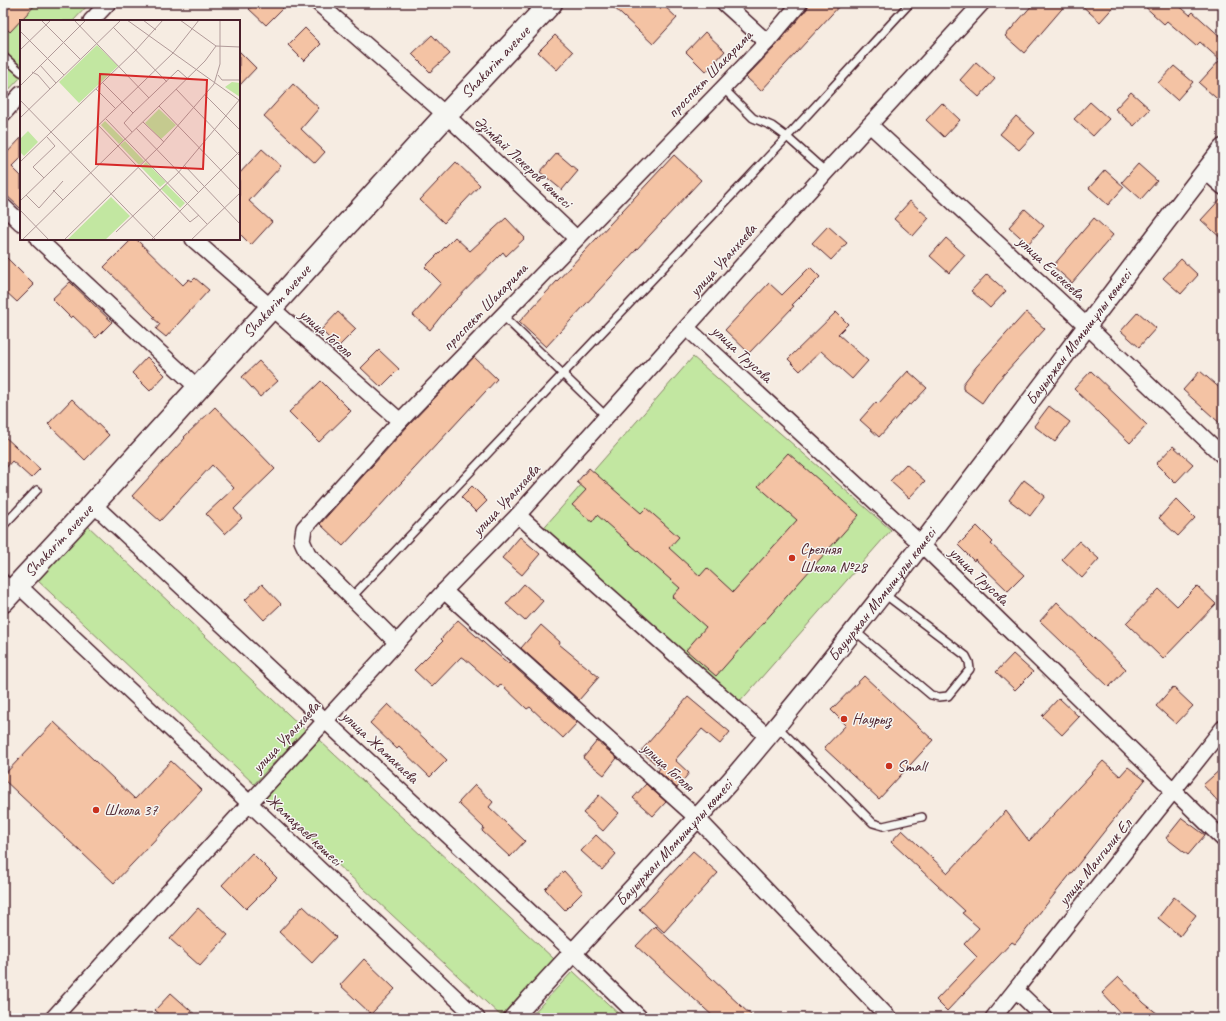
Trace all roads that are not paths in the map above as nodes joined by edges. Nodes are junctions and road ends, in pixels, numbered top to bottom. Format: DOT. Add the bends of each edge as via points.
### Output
graph roads {
  1 [pos="108,3"];
  2 [pos="318,3"];
  3 [pos="551,3"];
  4 [pos="724,3"];
  5 [pos="800,3"];
  6 [pos="910,3"];
  7 [pos="982,3"];
  8 [pos="92,20"];
  9 [pos="767,42"];
  10 [pos="3,56"];
  11 [pos="20,71"];
  12 [pos="723,88"];
  13 [pos="20,95"];
  14 [pos="3,114"];
  15 [pos="446,115"];
  16 [pos="870,126"];
  17 [pos="787,137"];
  18 [pos="1223,148"];
  19 [pos="1205,171"];
  20 [pos="826,172"];
  21 [pos="1223,187"];
  22 [pos="3,206"];
  23 [pos="20,222"];
  24 [pos="576,238"];
  25 [pos="39,240"];
  26 [pos="194,240"];
  27 [pos="271,308"];
  28 [pos="502,315"];
  29 [pos="1088,327"];
  30 [pos="687,328"];
  31 [pos="562,374"];
  32 [pos="199,389"];
  33 [pos="607,417"];
  34 [pos="400,421"];
  35 [pos="1223,456"];
  36 [pos="37,490"];
  37 [pos="93,504"];
  38 [pos="518,515"];
  39 [pos="3,526"];
  40 [pos="920,544"];
  41 [pos="10,588"];
  42 [pos="444,591"];
  43 [pos="883,593"];
  44 [pos="350,598"];
  45 [pos="853,629"];
  46 [pos="397,643"];
  47 [pos="325,721"];
  48 [pos="1223,728"];
  49 [pos="772,730"];
  50 [pos="1174,792"];
  51 [pos="249,803"];
  52 [pos="922,817"];
  53 [pos="697,818"];
  54 [pos="1223,839"];
  55 [pos="573,952"];
  56 [pos="1016,990"];
  57 [pos="53,1018"];
  58 [pos="477,1018"];
  59 [pos="513,1018"];
  60 [pos="640,1018"];
  61 [pos="889,1018"];
  62 [pos="993,1018"];
  63 [pos="1045,1018"];
  1 -- 8 [label="street"];
  2 -- 15 [label="street, Әзімбай Лекеров көшесі"];
  3 -- 15 [label="main road, Shakarim avenue"];
  4 -- 9 [label="street"];
  5 -- 9 [label="street, проспект Шакарима"];
  6 -- 17 [label="lane"];
  7 -- 16 [label="street, улица Уранхаева"];
  9 -- 12 [label="street, проспект Шакарима"];
  10 -- 11 [label="lane"];
  12 -- 17 [label="lane" via="753,118 772,126"];
  12 -- 24 [label="street, проспект Шакарима"];
  13 -- 14 [label="street"];
  15 -- 24 [label="street, Әзімбай Лекеров көшесі"];
  15 -- 27 [label="main road, Shakarim avenue"];
  16 -- 20 [label="street, улица Уранхаева"];
  16 -- 29 [label="street, улица Ешекеева"];
  17 -- 20 [label="lane"];
  17 -- 31 [label="lane"];
  18 -- 19 [label="street, Бауыржан Момышұлы көшесі"];
  19 -- 21 [label="street"];
  19 -- 29 [label="street, Бауыржан Момышұлы көшесі"];
  20 -- 30 [label="street, улица Уранхаева"];
  22 -- 23 [label="street"];
  24 -- 28 [label="street, проспект Шакарима"];
  25 -- 32 [label="street"];
  26 -- 27 [label="street, улица Гоголя"];
  27 -- 32 [label="main road, Shakarim avenue"];
  27 -- 34 [label="street, улица Гоголя"];
  28 -- 31 [label="lane"];
  28 -- 34 [label="street, проспект Шакарима"];
  29 -- 35 [label="street, улица Ешекеева"];
  29 -- 40 [label="street, Бауыржан Момышұлы көшесі"];
  30 -- 33 [label="street, улица Уранхаева"];
  30 -- 40 [label="street, улица Трусова"];
  31 -- 33 [label="lane"];
  31 -- 44 [label="lane"];
  32 -- 37 [label="main road, Shakarim avenue"];
  33 -- 38 [label="street, улица Уранхаева"];
  34 -- 44 [label="street, проспект Шакарима" via="304,528 302,541 308,554"];
  36 -- 39 [label="lane"];
  37 -- 41 [label="main road, Shakarim avenue"];
  37 -- 47 [label="street, улица Жамакаева"];
  38 -- 42 [label="street, улица Уранхаева"];
  38 -- 49 [label="street"];
  40 -- 43 [label="street, Бауыржан Момышұлы көшесі"];
  40 -- 50 [label="street, улица Трусова"];
  41 -- 51 [label="street, Жамақаев көшесі"];
  42 -- 46 [label="street, улица Уранхаева"];
  42 -- 53 [label="street, улица Гоголя"];
  43 -- 45 [label="street, Бауыржан Момышұлы көшесі"];
  43 -- 45 [label="lane" via="966,656 970,669 948,696 939,698 931,694"];
  44 -- 46 [label="street, проспект Шакарима"];
  45 -- 49 [label="street, Бауыржан Момышұлы көшесі"];
  46 -- 47 [label="street, улица Уранхаева"];
  47 -- 51 [label="street, улица Уранхаева"];
  47 -- 55 [label="street, улица Жамакаева"];
  48 -- 50 [label="street, улица Мангилик Ел"];
  49 -- 52 [label="lane" via="873,823 883,826"];
  49 -- 53 [label="street, Бауыржан Момышұлы көшесі"];
  50 -- 54 [label="street, улица Трусова"];
  50 -- 56 [label="street, улица Мангилик Ел"];
  51 -- 57 [label="street, улица Уранхаева"];
  51 -- 58 [label="street, Жамақаев көшесі"];
  53 -- 55 [label="street, Бауыржан Момышұлы көшесі"];
  53 -- 61 [label="street, улица Гоголя"];
  55 -- 59 [label="street, Бауыржан Момышұлы көшесі"];
  55 -- 60 [label="street, улица Жамакаева"];
  56 -- 62 [label="street, улица Мангилик Ел"];
  56 -- 63 [label="street"];
}
